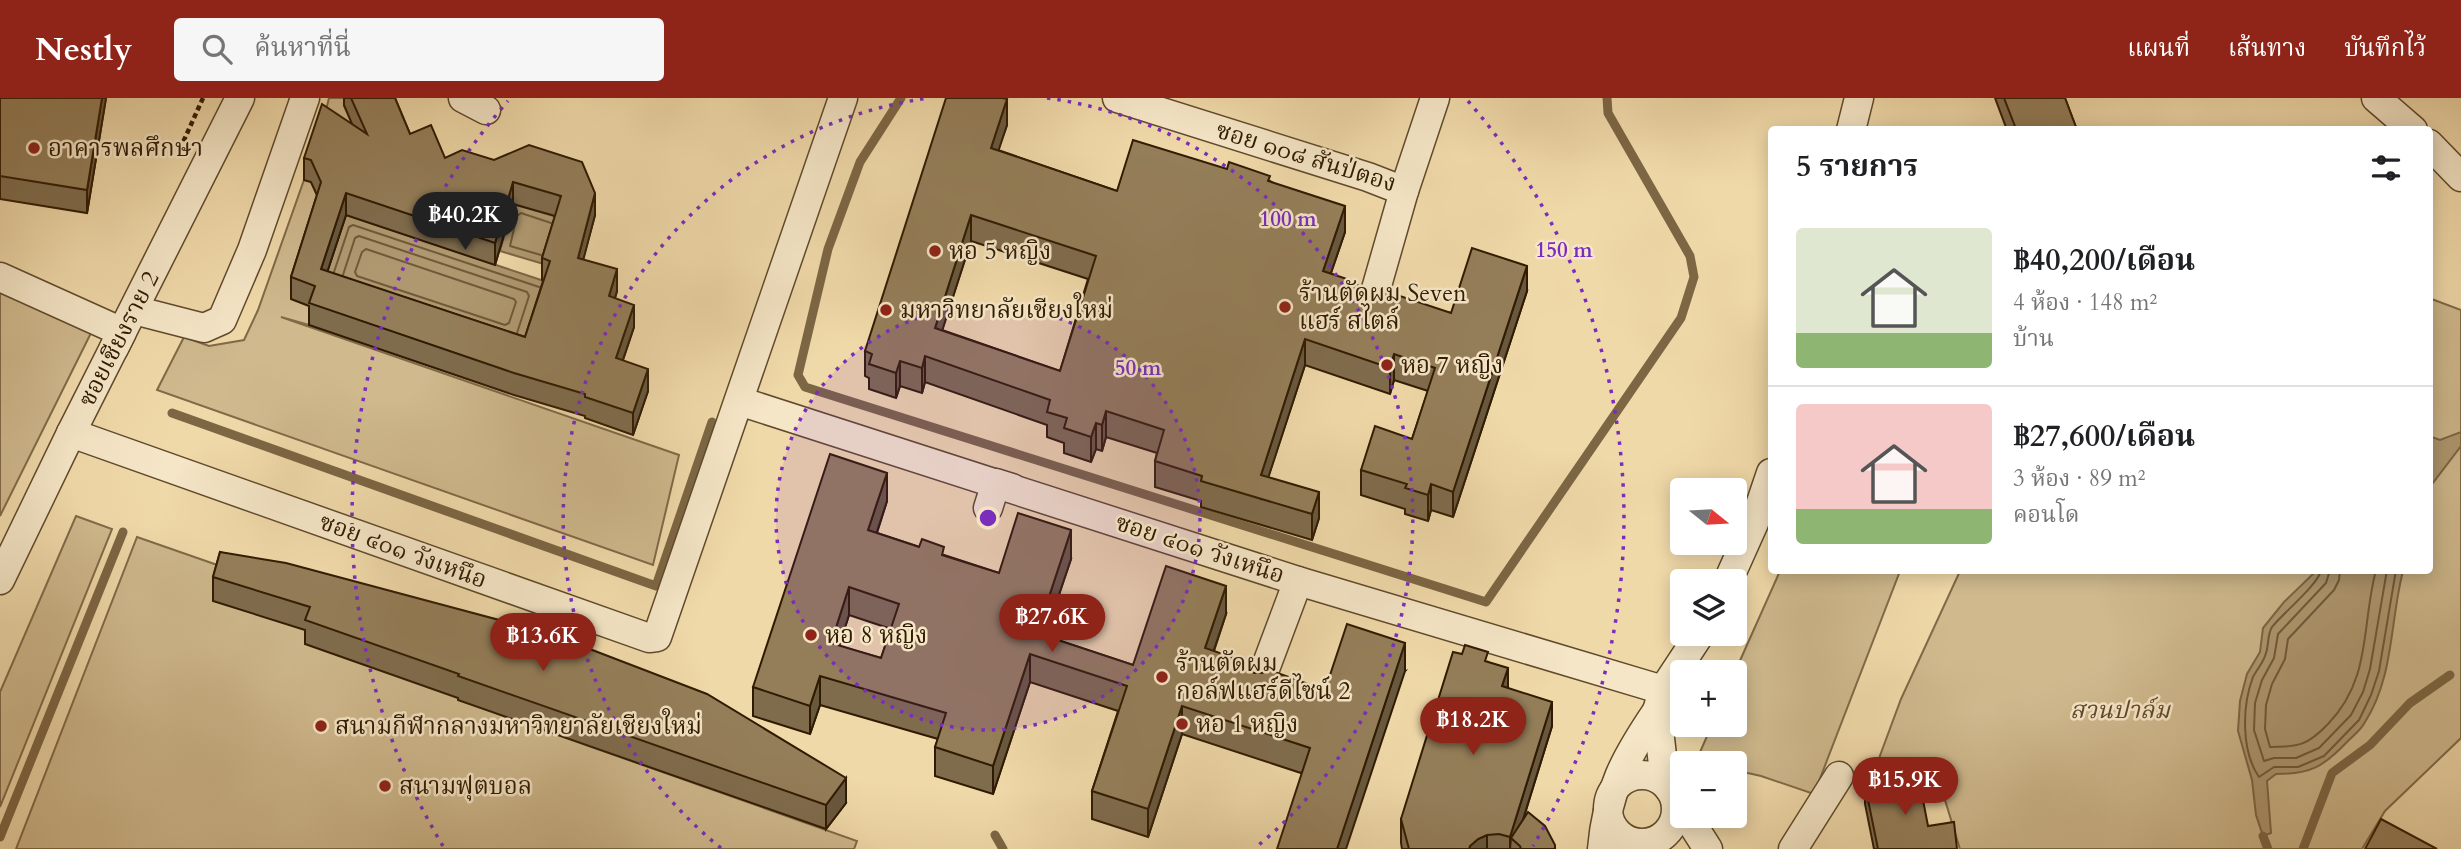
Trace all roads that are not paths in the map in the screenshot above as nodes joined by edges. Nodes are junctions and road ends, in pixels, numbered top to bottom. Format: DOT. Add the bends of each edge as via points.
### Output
graph roads {
  1 [pos="240,98"];
  2 [pos="305,98"];
  3 [pos="843,98"];
  4 [pos="1435,98"];
  5 [pos="1859,98"];
  6 [pos="2376,98"];
  7 [pos="1125,99"];
  8 [pos="1852,126"];
  9 [pos="2409,126"];
  10 [pos="2433,148"];
  11 [pos="2461,176"];
  12 [pos="1404,191"];
  13 [pos="0,277"];
  14 [pos="1372,303"];
  15 [pos="128,321"];
  16 [pos="739,401"];
  17 [pos="71,433"];
  18 [pos="1768,482"];
  19 [pos="992,496"];
  20 [pos="1733,569"];
  21 [pos="0,580"];
  22 [pos="1298,581"];
  23 [pos="1344,607"];
  24 [pos="1693,646"];
  25 [pos="1259,685"];
  26 [pos="1660,700"];
  27 [pos="1670,759"];
  28 [pos="1839,776"];
  29 [pos="1670,794"];
  30 [pos="1609,799"];
  31 [pos="1672,828"];
  32 [pos="1694,828"];
  33 [pos="1652,847"];
  34 [pos="1602,849"];
  35 [pos="1708,849"];
  36 [pos="1793,849"];
  1 -- 15 [label="street, ซอยเชียงราย 2"];
  2 -- 15 [label="street" via="252,250 222,320 204,328"];
  3 -- 16 [label="street, ซอย ๔๐๑ วังเหนึอ"];
  4 -- 12 [label="street"];
  5 -- 8 [label="street"];
  6 -- 9 [label="street"];
  7 -- 12 [label="street"];
  10 -- 11 [label="street"];
  12 -- 14 [label="street"];
  13 -- 15 [label="street"];
  15 -- 17 [label="street, ซอยเชียงราย 2"];
  16 -- 17 [label="street, ซอย ๔๐๑ วังเหนึอ" via="657,636 649,638"];
  16 -- 19 [label="street, ซอย ๔๐๑ วังเหนึอ"];
  17 -- 21 [label="street, ซอยเชียงราย 2"];
  18 -- 20 [label="street"];
  19 -- 22 [label="street, ซอย ๔๐๑ วังเหนึอ"];
  19 -- 23 [label="street"];
  22 -- 23 [label="street, ซอย ๔๐๑ วังเหนึอ"];
  22 -- 25 [label="street"];
  23 -- 26 [label="street, ซอย ๔๐๑ วังเหนึอ"];
  24 -- 26 [label="street"];
  26 -- 27 [label="street"];
  26 -- 30 [label="street"];
  28 -- 36 [label="street"];
  29 -- 30 [label="street" via="1652,775 1636,775 1622,781"];
  30 -- 33 [label="street" via="1610,823 1618,836"];
  30 -- 34 [label="street"];
  31 -- 33 [label="street"];
  32 -- 35 [label="street"];
}
